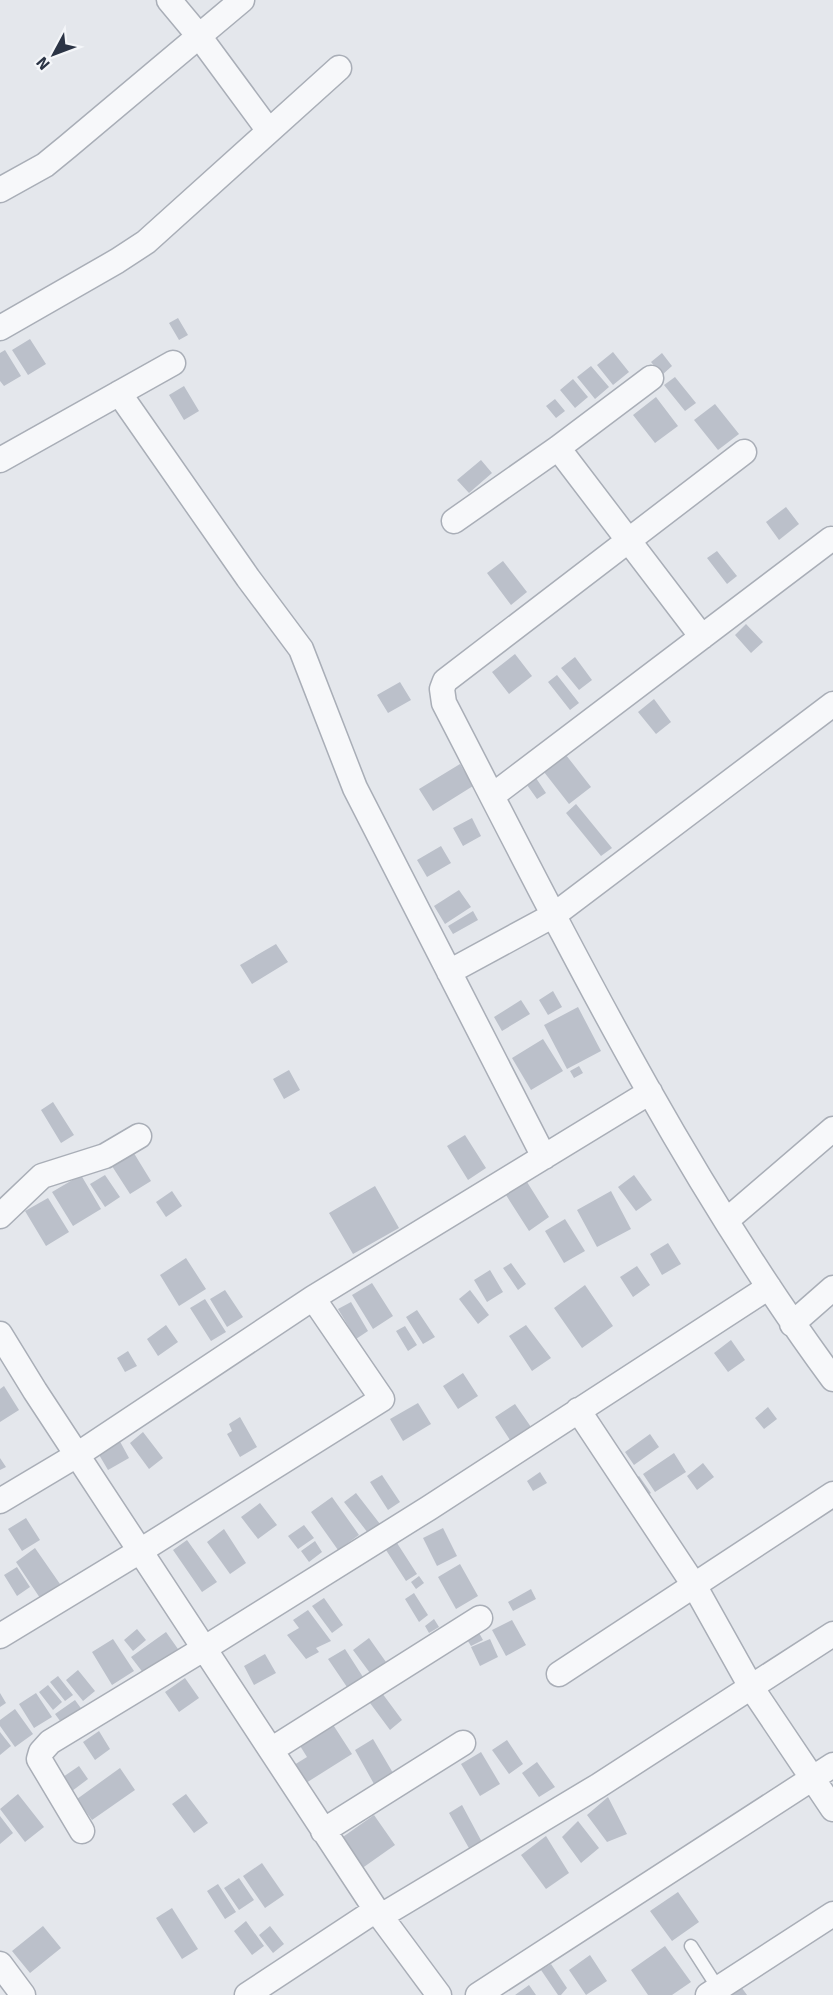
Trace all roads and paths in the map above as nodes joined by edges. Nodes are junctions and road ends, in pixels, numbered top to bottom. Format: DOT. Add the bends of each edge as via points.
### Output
graph roads {
  1 [pos="169,0"];
  2 [pos="242,0"];
  3 [pos="199,36"];
  4 [pos="339,68"];
  5 [pos="269,131"];
  6 [pos="0,190"];
  7 [pos="0,328"];
  8 [pos="173,363"];
  9 [pos="651,378"];
  10 [pos="119,393"];
  11 [pos="558,448"];
  12 [pos="744,452"];
  13 [pos="0,460"];
  14 [pos="454,521"];
  15 [pos="831,539"];
  16 [pos="628,540"];
  17 [pos="702,637"];
  18 [pos="833,704"];
  19 [pos="492,796"];
  20 [pos="554,915"];
  21 [pos="449,972"];
  22 [pos="650,1092"];
  23 [pos="833,1129"];
  24 [pos="139,1136"];
  25 [pos="544,1157"];
  26 [pos="0,1216"];
  27 [pos="728,1221"];
  28 [pos="769,1287"];
  29 [pos="833,1288"];
  30 [pos="313,1298"];
  31 [pos="792,1324"];
  32 [pos="0,1334"];
  33 [pos="833,1379"];
  34 [pos="578,1410"];
  35 [pos="77,1455"];
  36 [pos="833,1494"];
  37 [pos="0,1501"];
  38 [pos="140,1551"];
  39 [pos="694,1585"];
  40 [pos="480,1618"];
  41 [pos="833,1634"];
  42 [pos="0,1636"];
  43 [pos="205,1648"];
  44 [pos="559,1674"];
  45 [pos="751,1686"];
  46 [pos="463,1743"];
  47 [pos="271,1750"];
  48 [pos="833,1765"];
  49 [pos="811,1779"];
  50 [pos="833,1809"];
  51 [pos="82,1831"];
  52 [pos="323,1831"];
  53 [pos="379,1913"];
  54 [pos="833,1914"];
  55 [pos="691,1946"];
  56 [pos="0,1964"];
  57 [pos="713,1992"];
  58 [pos="23,1995"];
  59 [pos="247,1995"];
  60 [pos="439,1995"];
  61 [pos="478,1995"];
  1 -- 3 [label="street"];
  2 -- 3 [label="street"];
  3 -- 5 [label="street"];
  3 -- 6 [label="street" via="45,165"];
  4 -- 5 [label="street"];
  5 -- 7 [label="street" via="146,242"];
  8 -- 10 [label="street"];
  9 -- 11 [label="street"];
  10 -- 13 [label="street"];
  10 -- 21 [label="street" via="301,648 355,788"];
  11 -- 14 [label="street"];
  11 -- 16 [label="street"];
  12 -- 16 [label="street"];
  15 -- 17 [label="street"];
  16 -- 17 [label="street"];
  16 -- 19 [label="street" via="445,681 444,703"];
  17 -- 19 [label="street"];
  18 -- 20 [label="street"];
  19 -- 20 [label="street"];
  20 -- 21 [label="street"];
  20 -- 22 [label="street" via="610,1025"];
  21 -- 25 [label="street"];
  22 -- 25 [label="street"];
  22 -- 27 [label="street"];
  23 -- 27 [label="street"];
  24 -- 26 [label="street" via="105,1156 42,1176"];
  25 -- 30 [label="street"];
  27 -- 28 [label="street"];
  28 -- 31 [label="street"];
  28 -- 34 [label="street"];
  29 -- 31 [label="street"];
  30 -- 35 [label="street"];
  30 -- 38 [label="street" via="382,1399"];
  31 -- 33 [label="street"];
  32 -- 35 [label="street"];
  34 -- 39 [label="street"];
  34 -- 43 [label="street"];
  35 -- 37 [label="street"];
  35 -- 38 [label="street"];
  36 -- 39 [label="street"];
  38 -- 42 [label="street"];
  38 -- 43 [label="street"];
  39 -- 44 [label="street"];
  39 -- 45 [label="street"];
  40 -- 47 [label="street"];
  41 -- 45 [label="street"];
  43 -- 47 [label="street"];
  43 -- 51 [label="street" via="50,1742 40,1752 43,1768"];
  45 -- 49 [label="street"];
  45 -- 53 [label="street" via="598,1786"];
  46 -- 52 [label="street"];
  47 -- 52 [label="street"];
  48 -- 49 [label="street"];
  49 -- 50 [label="street"];
  49 -- 61 [label="street"];
  52 -- 53 [label="street"];
  53 -- 59 [label="street"];
  53 -- 60 [label="street"];
  54 -- 57 [label="street"];
  55 -- 57 [label="lane"];
  56 -- 58 [label="street"];
}
